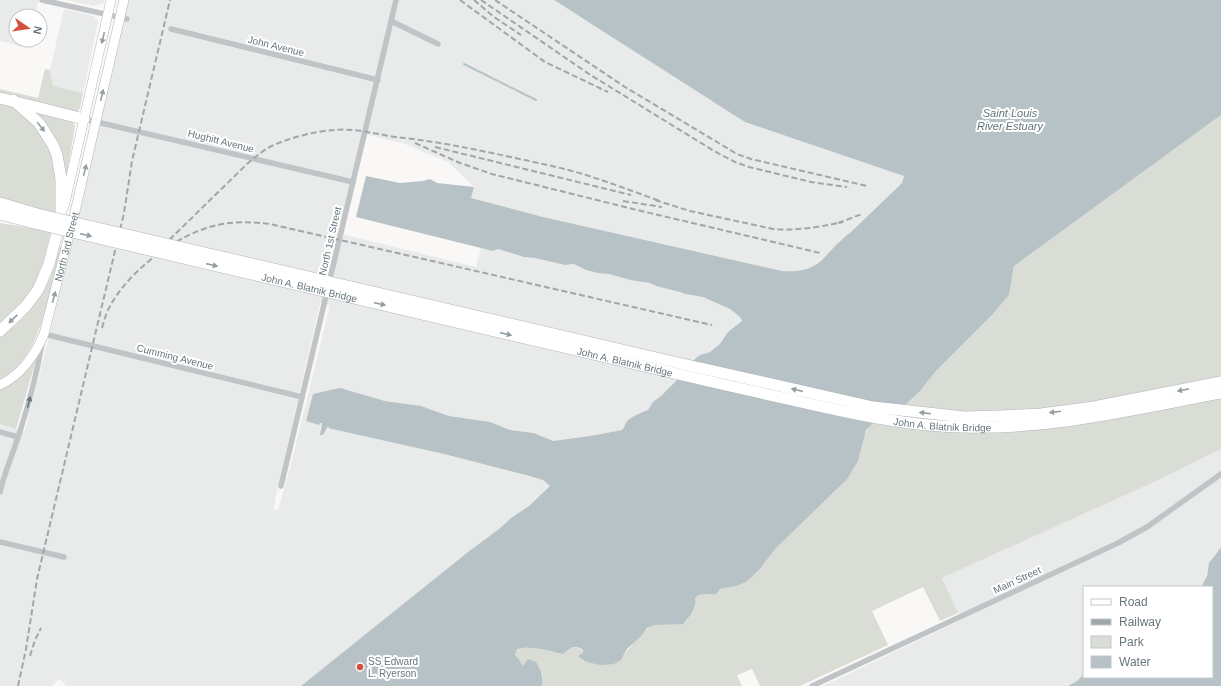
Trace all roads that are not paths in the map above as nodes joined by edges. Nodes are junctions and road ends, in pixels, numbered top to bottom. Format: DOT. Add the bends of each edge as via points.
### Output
graph roads {
  1 [pos="42,0"];
  2 [pos="111,0"];
  3 [pos="124,0"];
  4 [pos="396,0"];
  5 [pos="108,14"];
  6 [pos="124,18"];
  7 [pos="391,20"];
  8 [pos="171,29"];
  9 [pos="438,44"];
  10 [pos="378,80"];
  11 [pos="0,98"];
  12 [pos="13,100"];
  13 [pos="84,119"];
  14 [pos="96,121"];
  15 [pos="354,182"];
  16 [pos="0,203"];
  17 [pos="0,206"];
  18 [pos="0,214"];
  19 [pos="61,218"];
  20 [pos="35,219"];
  21 [pos="0,220"];
  22 [pos="0,330"];
  23 [pos="44,334"];
  24 [pos="1221,382"];
  25 [pos="0,385"];
  26 [pos="1221,393"];
  27 [pos="302,397"];
  28 [pos="0,432"];
  29 [pos="18,436"];
  30 [pos="1221,474"];
  31 [pos="281,486"];
  32 [pos="0,492"];
  33 [pos="0,542"];
  34 [pos="64,557"];
  35 [pos="812,686"];
  1 -- 5 [label="street"];
  2 -- 5 [label="main road, North 3rd Street"];
  3 -- 6 [label="main road, North 3rd Street"];
  4 -- 7 [label="street, North 1st Street"];
  5 -- 6 [label="street"];
  5 -- 13 [label="main road, North 3rd Street, one-way"];
  14 -- 6 [label="main road, North 3rd Street, one-way"];
  7 -- 9 [label="street"];
  7 -- 10 [label="street, North 1st Street"];
  8 -- 10 [label="street, John Avenue"];
  10 -- 15 [label="street, North 1st Street"];
  11 -- 12 [label="highway"];
  12 -- 13 [label="highway"];
  12 -- 19 [label="highway, one-way" via="39,123 53,145 61,179"];
  13 -- 14 [label="street, Hughitt Avenue"];
  13 -- 19 [label="main road, North 3rd Street"];
  14 -- 15 [label="street, Hughitt Avenue"];
  23 -- 14 [label="main road, North 3rd Street, one-way"];
  15 -- 27 [label="street, North 1st Street"];
  16 -- 20 [label="highway"];
  17 -- 20 [label="highway"];
  18 -- 20 [label="highway"];
  19 -- 22 [label="highway, North 3rd Street, one-way" via="49,264 38,290 26,306"];
  20 -- 21 [label="highway"];
  24 -- 20 [label="highway, John A. Blatnik Bridge, one-way, bridge" via="1094,407 1041,414 964,417 872,407"];
  20 -- 26 [label="highway, John A. Blatnik Bridge, one-way, bridge" via="664,371 870,418 962,427 1014,427 1127,412"];
  23 -- 25 [label="main road" via="22,368"];
  23 -- 27 [label="street, Cumming Avenue"];
  29 -- 23 [label="street, North 3rd Street, one-way" via="36,376"];
  27 -- 31 [label="street, North 1st Street"];
  28 -- 29 [label="street"];
  29 -- 32 [label="street, North 3rd Street"];
  30 -- 35 [label="street, Main Street" via="1147,527"];
  33 -- 34 [label="street"];
}
